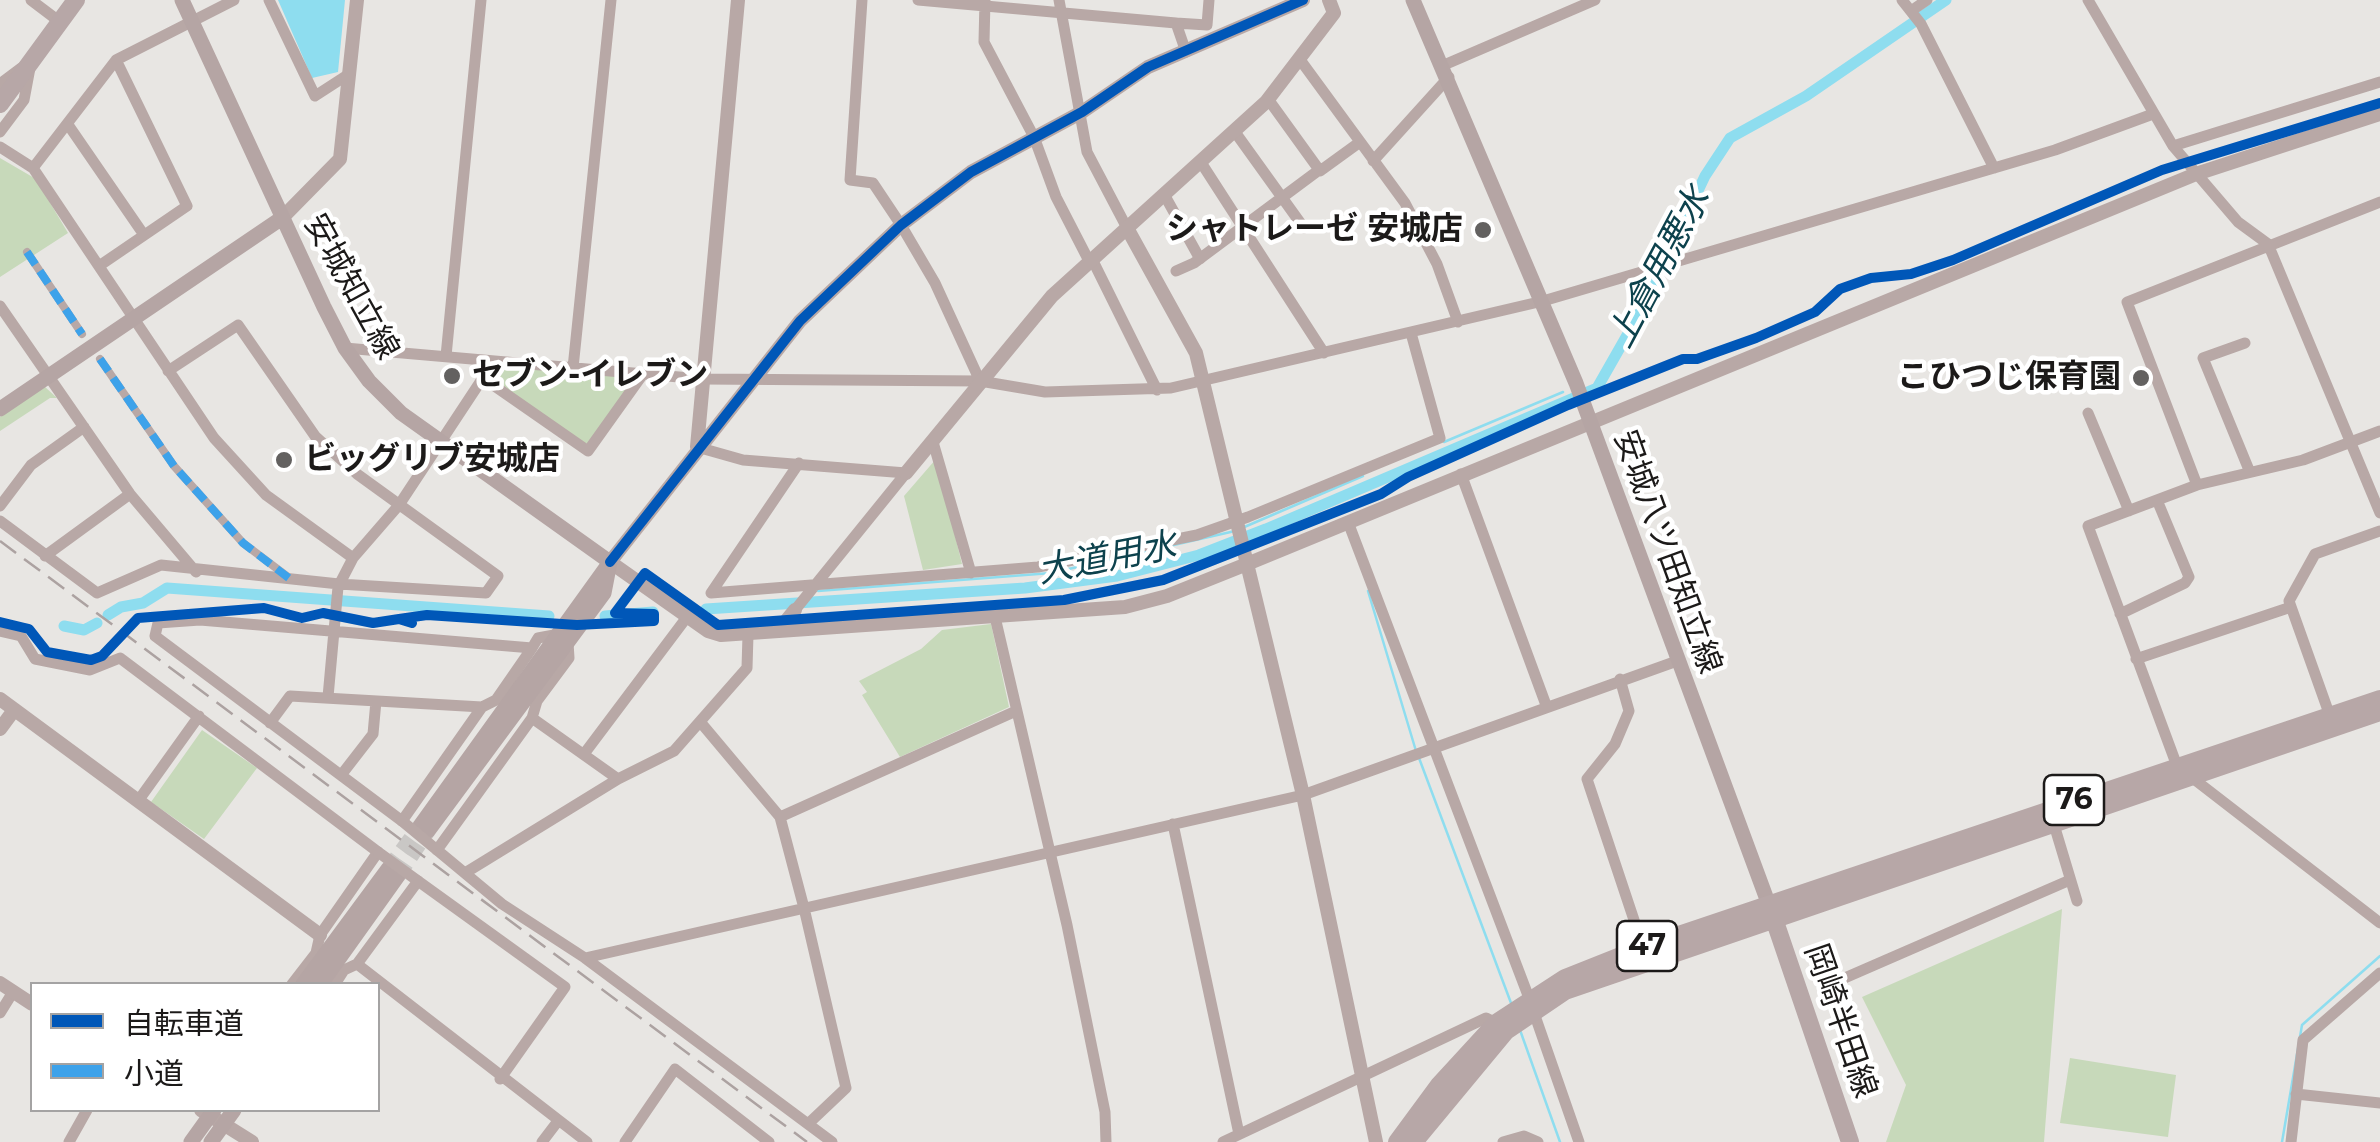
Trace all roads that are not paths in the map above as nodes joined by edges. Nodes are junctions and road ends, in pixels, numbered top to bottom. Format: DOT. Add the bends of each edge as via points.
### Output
graph roads {
  1 [pos="30,0"];
  2 [pos="76,0"];
  3 [pos="182,0"];
  4 [pos="234,0"];
  5 [pos="269,0"];
  6 [pos="357,0"];
  7 [pos="481,0"];
  8 [pos="611,0"];
  9 [pos="738,0"];
  10 [pos="862,0"];
  11 [pos="918,0"];
  12 [pos="1209,0"];
  13 [pos="1304,0"];
  14 [pos="1329,0"];
  15 [pos="1413,0"];
  16 [pos="1596,0"];
  17 [pos="1902,0"];
  18 [pos="1927,0"];
  19 [pos="2088,0"];
  20 [pos="985,2"];
  21 [pos="1060,5"];
  22 [pos="1915,17"];
  23 [pos="191,19"];
  24 [pos="60,22"];
  25 [pos="1176,23"];
  26 [pos="1186,52"];
  27 [pos="32,59"];
  28 [pos="116,60"];
  29 [pos="1301,61"];
  30 [pos="1446,71"];
  31 [pos="349,74"];
  32 [pos="2380,82"];
  33 [pos="0,84"];
  34 [pos="1268,99"];
  35 [pos="0,104"];
  36 [pos="1082,112"];
  37 [pos="2153,114"];
  38 [pos="2380,114"];
  39 [pos="68,126"];
  40 [pos="0,132"];
  41 [pos="1235,132"];
  42 [pos="1034,138"];
  43 [pos="1360,142"];
  44 [pos="2173,146"];
  45 [pos="0,147"];
  46 [pos="1373,161"];
  47 [pos="1202,164"];
  48 [pos="32,168"];
  49 [pos="1994,168"];
  50 [pos="1319,170"];
  51 [pos="2196,174"];
  52 [pos="1165,196"];
  53 [pos="1281,197"];
  54 [pos="2380,202"];
  55 [pos="282,218"];
  56 [pos="901,225"];
  57 [pos="1240,226"];
  58 [pos="1127,228"];
  59 [pos="1304,228"];
  60 [pos="144,235"];
  61 [pos="2268,244"];
  62 [pos="27,252"];
  63 [pos="1200,259"];
  64 [pos="1090,260"];
  65 [pos="99,266"];
  66 [pos="1176,272"];
  67 [pos="1542,301"];
  68 [pos="0,306"];
  69 [pos="133,318"];
  70 [pos="1458,322"];
  71 [pos="12,324"];
  72 [pos="0,332"];
  73 [pos="1411,333"];
  74 [pos="82,334"];
  75 [pos="2245,342"];
  76 [pos="345,348"];
  77 [pos="1324,352"];
  78 [pos="446,356"];
  79 [pos="100,359"];
  80 [pos="494,361"];
  81 [pos="573,368"];
  82 [pos="168,371"];
  83 [pos="642,374"];
  84 [pos="48,375"];
  85 [pos="754,377"];
  86 [pos="483,378"];
  87 [pos="702,378"];
  88 [pos="980,380"];
  89 [pos="1203,380"];
  90 [pos="1156,390"];
  91 [pos="0,409"];
  92 [pos="2088,413"];
  93 [pos="1589,422"];
  94 [pos="84,427"];
  95 [pos="2380,432"];
  96 [pos="442,442"];
  97 [pos="933,442"];
  98 [pos="2348,444"];
  99 [pos="698,447"];
  100 [pos="798,463"];
  101 [pos="2249,470"];
  102 [pos="906,473"];
  103 [pos="1461,474"];
  104 [pos="2197,485"];
  105 [pos="130,494"];
  106 [pos="2157,500"];
  107 [pos="400,505"];
  108 [pos="0,506"];
  109 [pos="2129,511"];
  110 [pos="2380,513"];
  111 [pos="0,522"];
  112 [pos="1348,522"];
  113 [pos="1237,523"];
  114 [pos="2380,531"];
  115 [pos="45,556"];
  116 [pos="1245,557"];
  117 [pos="353,558"];
  118 [pos="610,562"];
  119 [pos="196,572"];
  120 [pos="971,573"];
  121 [pos="290,579"];
  122 [pos="338,586"];
  123 [pos="805,596"];
  124 [pos="2290,607"];
  125 [pos="2120,614"];
  126 [pos="687,617"];
  127 [pos="995,617"];
  128 [pos="0,630"];
  129 [pos="332,630"];
  130 [pos="778,631"];
  131 [pos="748,636"];
  132 [pos="561,639"];
  133 [pos="532,648"];
  134 [pos="2136,660"];
  135 [pos="1677,661"];
  136 [pos="1620,680"];
  137 [pos="328,697"];
  138 [pos="0,699"];
  139 [pos="2380,699"];
  140 [pos="376,701"];
  141 [pos="1546,705"];
  142 [pos="482,707"];
  143 [pos="14,710"];
  144 [pos="1016,710"];
  145 [pos="2380,712"];
  146 [pos="199,716"];
  147 [pos="2330,716"];
  148 [pos="532,718"];
  149 [pos="270,723"];
  150 [pos="702,724"];
  151 [pos="0,729"];
  152 [pos="1436,746"];
  153 [pos="584,754"];
  154 [pos="2185,771"];
  155 [pos="342,774"];
  156 [pos="618,779"];
  157 [pos="1303,795"];
  158 [pos="138,801"];
  159 [pos="2051,816"];
  160 [pos="780,818"];
  161 [pos="402,821"];
  162 [pos="1174,824"];
  163 [pos="424,828"];
  164 [pos="437,850"];
  165 [pos="378,852"];
  166 [pos="1049,852"];
  167 [pos="465,873"];
  168 [pos="2070,880"];
  169 [pos="418,881"];
  170 [pos="2076,901"];
  171 [pos="804,908"];
  172 [pos="1771,912"];
  173 [pos="2380,922"];
  174 [pos="320,935"];
  175 [pos="1643,946"];
  176 [pos="585,958"];
  177 [pos="357,964"];
  178 [pos="2380,972"];
  179 [pos="1840,980"];
  180 [pos="294,982"];
  181 [pos="305,982"];
  182 [pos="322,982"];
  183 [pos="335,982"];
  184 [pos="380,982"];
  185 [pos="380,982"];
  186 [pos="6,988"];
  187 [pos="30,1003"];
  188 [pos="1531,1004"];
  189 [pos="0,1013"];
  190 [pos="1496,1023"];
  191 [pos="1364,1076"];
  192 [pos="500,1078"];
  193 [pos="2296,1094"];
  194 [pos="2380,1102"];
  195 [pos="86,1112"];
  196 [pos="217,1113"];
  197 [pos="558,1121"];
  198 [pos="808,1124"];
  199 [pos="1239,1134"];
  200 [pos="69,1142"];
  201 [pos="191,1142"];
  202 [pos="211,1142"];
  203 [pos="252,1142"];
  204 [pos="542,1142"];
  205 [pos="587,1142"];
  206 [pos="624,1142"];
  207 [pos="770,1142"];
  208 [pos="832,1142"];
  209 [pos="1106,1142"];
  210 [pos="1222,1142"];
  211 [pos="1376,1142"];
  212 [pos="1396,1142"];
  213 [pos="1414,1142"];
  214 [pos="1503,1142"];
  215 [pos="1538,1142"];
  216 [pos="1579,1142"];
  217 [pos="1850,1142"];
  218 [pos="2291,1142"];
  1 -- 24 [label="street"];
  2 -- 24 [label="main road"];
  3 -- 23 [label="main road, 安城知立線"];
  4 -- 23 [label="street"];
  5 -- 31 [label="street" via="315,96"];
  6 -- 31 [label="street"];
  7 -- 78 [label="street"];
  8 -- 81 [label="street"];
  9 -- 87 [label="street"];
  10 -- 56 [label="street" via="850,180 873,183"];
  11 -- 20 [label="street"];
  12 -- 25 [label="street" via="1206,25"];
  13 -- 26 [label="street"];
  14 -- 29 [label="street" via="1334,13"];
  15 -- 30 [label="main road, 安城八ツ田知立線"];
  16 -- 30 [label="street"];
  17 -- 22 [label="street"];
  18 -- 22 [label="street"];
  19 -- 37 [label="street"];
  20 -- 21 [label="street"];
  20 -- 42 [label="street" via="984,42"];
  21 -- 25 [label="street"];
  21 -- 36 [label="street"];
  22 -- 49 [label="street"];
  23 -- 28 [label="street"];
  23 -- 55 [label="main road, 安城知立線"];
  24 -- 27 [label="main road"];
  25 -- 26 [label="street"];
  26 -- 36 [label="street" via="1148,67"];
  27 -- 33 [label="street"];
  27 -- 35 [label="main road"];
  27 -- 40 [label="street" via="24,100"];
  28 -- 39 [label="street"];
  28 -- 60 [label="street" via="187,206"];
  29 -- 34 [label="street"];
  29 -- 43 [label="street"];
  30 -- 46 [label="street"];
  30 -- 67 [label="main road, 安城八ツ田知立線"];
  31 -- 55 [label="street" via="340,159"];
  32 -- 44 [label="street"];
  34 -- 41 [label="street"];
  34 -- 50 [label="street"];
  36 -- 42 [label="street"];
  36 -- 58 [label="street" via="1087,152"];
  37 -- 44 [label="street"];
  37 -- 49 [label="street"];
  38 -- 51 [label="street"];
  39 -- 48 [label="street"];
  39 -- 60 [label="street"];
  41 -- 47 [label="street"];
  41 -- 53 [label="street"];
  42 -- 56 [label="street" via="971,172"];
  42 -- 64 [label="street" via="1056,198"];
  43 -- 46 [label="street"];
  43 -- 50 [label="street"];
  44 -- 51 [label="street"];
  45 -- 48 [label="street"];
  46 -- 70 [label="street" via="1404,202"];
  47 -- 52 [label="street"];
  47 -- 57 [label="street"];
  48 -- 65 [label="street"];
  49 -- 67 [label="street"];
  50 -- 53 [label="street"];
  51 -- 61 [label="street" via="2238,222"];
  51 -- 93 [label="street"];
  52 -- 58 [label="street"];
  52 -- 63 [label="street"];
  53 -- 57 [label="street"];
  53 -- 59 [label="street"];
  54 -- 61 [label="street"];
  55 -- 69 [label="main road"];
  55 -- 76 [label="main road, 安城知立線"];
  56 -- 85 [label="street" via="800,321"];
  56 -- 88 [label="street"];
  57 -- 63 [label="street"];
  57 -- 77 [label="street"];
  58 -- 64 [label="street"];
  58 -- 89 [label="street" via="1190,336"];
  60 -- 65 [label="street"];
  61 -- 98 [label="street"];
  61 -- 104 [label="street" via="2127,302"];
  62 -- 74 [label="street"];
  63 -- 66 [label="street"];
  64 -- 88 [label="street"];
  64 -- 90 [label="street"];
  65 -- 69 [label="street"];
  67 -- 70 [label="street"];
  67 -- 93 [label="main road, 安城八ツ田知立線"];
  68 -- 71 [label="street"];
  69 -- 82 [label="street"];
  69 -- 84 [label="main road"];
  70 -- 73 [label="street"];
  71 -- 72 [label="street"];
  71 -- 84 [label="street"];
  73 -- 77 [label="street"];
  73 -- 113 [label="street" via="1440,438"];
  75 -- 101 [label="street" via="2203,358"];
  76 -- 78 [label="street"];
  76 -- 96 [label="main road, 安城知立線" via="401,413"];
  77 -- 89 [label="street"];
  78 -- 80 [label="street"];
  79 -- 121 [label="street" via="174,466 243,543"];
  80 -- 81 [label="street"];
  80 -- 86 [label="street"];
  81 -- 83 [label="street"];
  82 -- 107 [label="street" via="238,325 315,436"];
  82 -- 117 [label="street" via="214,438 266,495"];
  83 -- 86 [label="street" via="588,452"];
  83 -- 87 [label="street"];
  84 -- 91 [label="main road"];
  84 -- 94 [label="street"];
  85 -- 87 [label="street"];
  85 -- 88 [label="street"];
  85 -- 99 [label="street"];
  86 -- 96 [label="street"];
  87 -- 99 [label="street"];
  88 -- 90 [label="street" via="1045,392"];
  88 -- 97 [label="street"];
  89 -- 90 [label="street"];
  89 -- 113 [label="street"];
  92 -- 109 [label="street"];
  93 -- 103 [label="street"];
  93 -- 135 [label="main road, 安城八ツ田知立線"];
  94 -- 105 [label="street"];
  94 -- 108 [label="street" via="30,466"];
  95 -- 98 [label="street"];
  96 -- 107 [label="street"];
  96 -- 118 [label="main road, 安城知立線"];
  97 -- 102 [label="street"];
  97 -- 120 [label="street"];
  98 -- 101 [label="street"];
  98 -- 110 [label="street"];
  99 -- 100 [label="street" via="743,460"];
  99 -- 118 [label="street"];
  100 -- 102 [label="street"];
  100 -- 123 [label="street" via="710,593"];
  101 -- 104 [label="street"];
  102 -- 123 [label="street"];
  103 -- 112 [label="street"];
  103 -- 141 [label="street"];
  104 -- 106 [label="street"];
  105 -- 115 [label="street"];
  105 -- 119 [label="street"];
  106 -- 109 [label="street"];
  106 -- 125 [label="street" via="2189,577"];
  107 -- 117 [label="street"];
  107 -- 122 [label="street" via="498,576 486,593"];
  109 -- 125 [label="street" via="2088,526"];
  111 -- 115 [label="street"];
  112 -- 116 [label="street"];
  112 -- 152 [label="street"];
  113 -- 116 [label="street"];
  113 -- 120 [label="street" via="1117,553"];
  114 -- 124 [label="street" via="2315,554"];
  115 -- 119 [label="street" via="97,593 162,565"];
  116 -- 127 [label="street" via="1167,596 1125,607"];
  116 -- 157 [label="street"];
  117 -- 122 [label="street"];
  118 -- 126 [label="street"];
  118 -- 132 [label="main road"];
  119 -- 121 [label="street"];
  120 -- 123 [label="street"];
  121 -- 122 [label="street"];
  122 -- 129 [label="street"];
  123 -- 130 [label="street"];
  124 -- 134 [label="street"];
  124 -- 147 [label="street"];
  125 -- 134 [label="street"];
  126 -- 131 [label="street" via="708,631"];
  126 -- 153 [label="street"];
  127 -- 130 [label="street"];
  127 -- 144 [label="street"];
  128 -- 146 [label="street" via="20,636 36,658 90,670 120,658"];
  129 -- 133 [label="street"];
  129 -- 137 [label="street"];
  129 -- 149 [label="street" via="200,620 158,624 155,636"];
  130 -- 131 [label="street"];
  131 -- 150 [label="street" via="747,668"];
  132 -- 133 [label="street" via="543,634"];
  132 -- 148 [label="street" via="569,658"];
  132 -- 163 [label="main road"];
  133 -- 142 [label="street" via="496,700"];
  134 -- 154 [label="street"];
  135 -- 136 [label="street"];
  135 -- 172 [label="main road, 安城八ツ田知立線"];
  136 -- 141 [label="street"];
  136 -- 175 [label="street" via="1629,711 1586,780"];
  137 -- 140 [label="street"];
  137 -- 149 [label="street" via="290,696"];
  138 -- 143 [label="street"];
  139 -- 147 [label="main road, 76"];
  140 -- 142 [label="street"];
  140 -- 155 [label="street" via="373,734"];
  141 -- 152 [label="street"];
  142 -- 161 [label="street"];
  143 -- 151 [label="street"];
  143 -- 158 [label="street"];
  144 -- 160 [label="street"];
  144 -- 166 [label="street"];
  145 -- 154 [label="main road, 76"];
  146 -- 158 [label="street"];
  146 -- 165 [label="street"];
  147 -- 154 [label="main road, 76"];
  148 -- 153 [label="street"];
  148 -- 164 [label="street"];
  149 -- 155 [label="street"];
  150 -- 156 [label="street" via="674,751"];
  150 -- 160 [label="street"];
  152 -- 157 [label="street"];
  152 -- 188 [label="street"];
  153 -- 156 [label="street"];
  154 -- 159 [label="main road, 76"];
  154 -- 173 [label="street"];
  155 -- 161 [label="street"];
  156 -- 167 [label="street"];
  157 -- 162 [label="street"];
  157 -- 191 [label="street"];
  158 -- 174 [label="street"];
  159 -- 168 [label="street"];
  159 -- 172 [label="main road, 76"];
  160 -- 171 [label="street"];
  161 -- 164 [label="street, bridge"];
  162 -- 166 [label="street"];
  162 -- 199 [label="street"];
  164 -- 167 [label="street"];
  165 -- 169 [label="street, bridge"];
  165 -- 174 [label="street"];
  166 -- 171 [label="street"];
  166 -- 209 [label="street" via="1106,1112"];
  167 -- 176 [label="street"];
  168 -- 170 [label="street"];
  168 -- 179 [label="street"];
  169 -- 177 [label="street"];
  169 -- 192 [label="street" via="565,987"];
  171 -- 176 [label="street"];
  171 -- 198 [label="street" via="846,1088"];
  172 -- 175 [label="main road, 岡崎半田線 / 47"];
  172 -- 188 [label="main road, 岡崎半田線 / 47"];
  172 -- 217 [label="main road, 岡崎半田線"];
  174 -- 180 [label="street" via="316,954"];
  175 -- 188 [label="main road, 岡崎半田線 / 47" via="1579,971"];
  176 -- 198 [label="street"];
  177 -- 183 [label="street"];
  177 -- 185 [label="street"];
  178 -- 193 [label="street" via="2303,1040"];
  181 -- 182 [label="main road" via="393,873"];
  184 -- 192 [label="street"];
  186 -- 187 [label="street"];
  186 -- 189 [label="street"];
  188 -- 190 [label="main road, 岡崎半田線 / 47"];
  188 -- 213 [label="main road, 岡崎半田線 / 47"];
  188 -- 216 [label="street"];
  190 -- 191 [label="street" via="1486,1018"];
  190 -- 212 [label="main road, 岡崎半田線 / 47"];
  191 -- 199 [label="street"];
  191 -- 211 [label="street"];
  192 -- 197 [label="street"];
  193 -- 194 [label="street"];
  193 -- 218 [label="street"];
  195 -- 200 [label="street"];
  196 -- 201 [label="main road"];
  196 -- 202 [label="main road"];
  196 -- 203 [label="street"];
  197 -- 204 [label="street"];
  197 -- 205 [label="street"];
  198 -- 208 [label="street"];
  199 -- 210 [label="street"];
  206 -- 207 [label="street" via="675,1069"];
  214 -- 215 [label="street" via="1524,1136"];
}
